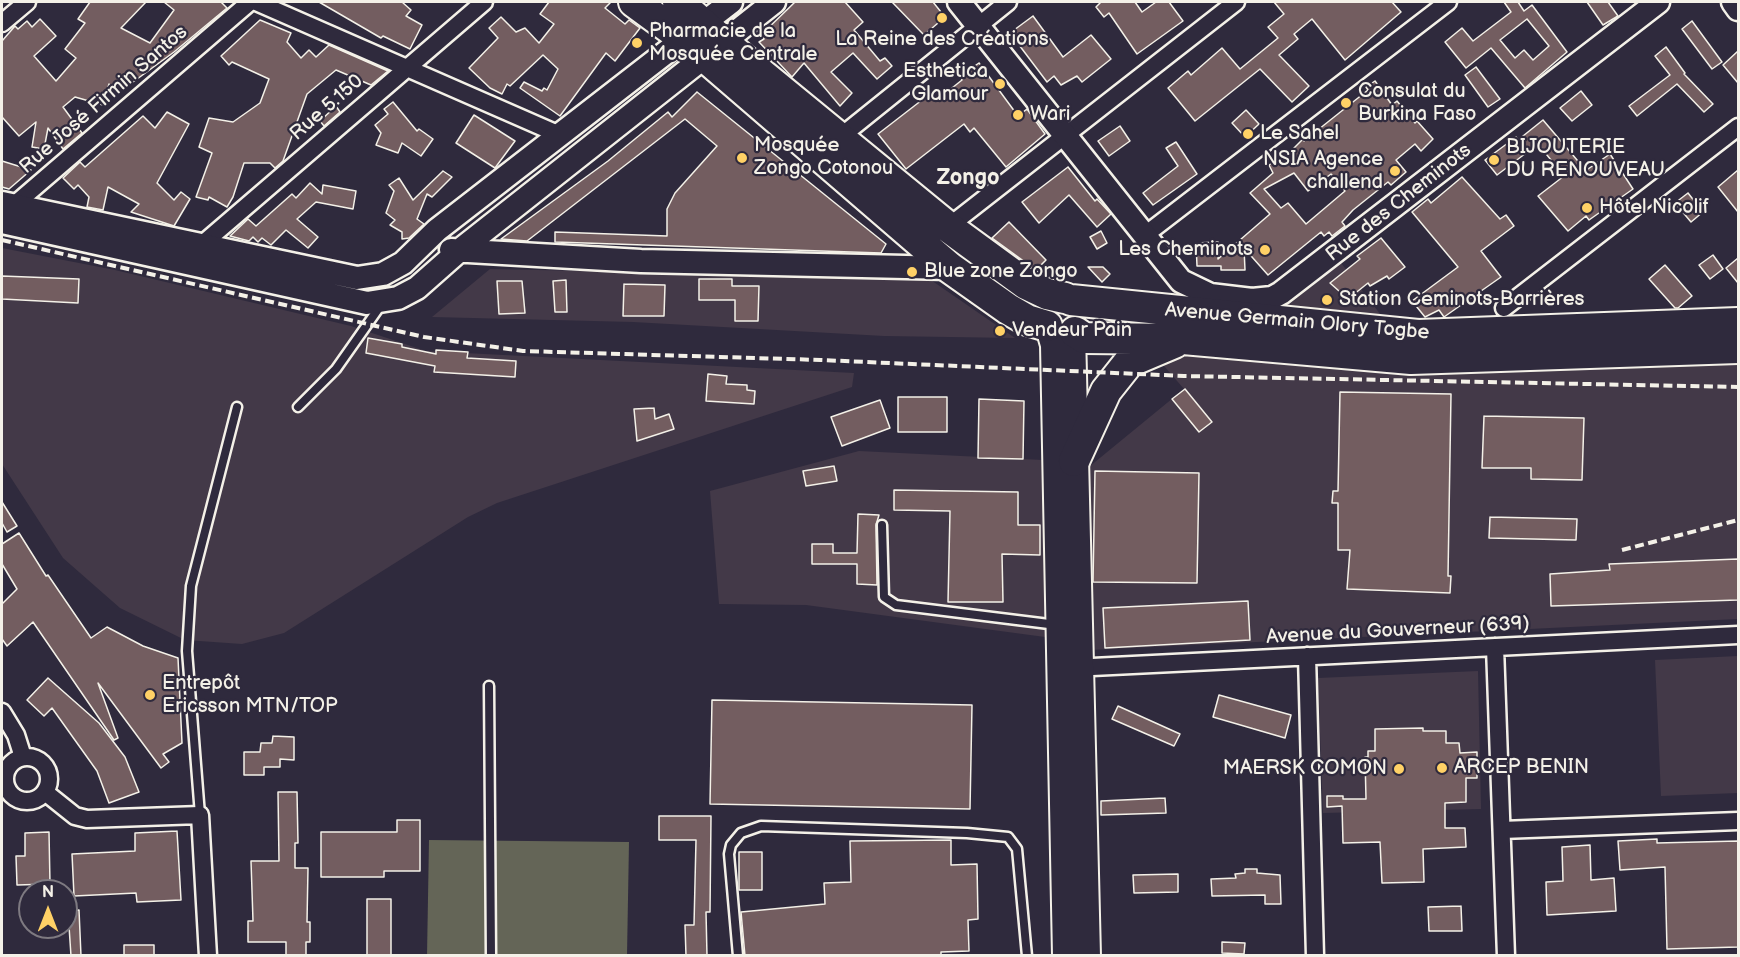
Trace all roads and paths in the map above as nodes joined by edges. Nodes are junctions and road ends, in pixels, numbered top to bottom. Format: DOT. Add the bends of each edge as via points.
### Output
graph roads {
  1 [pos="27,2"];
  2 [pos="250,2"];
  3 [pos="256,2"];
  4 [pos="484,2"];
  5 [pos="634,2"];
  6 [pos="678,2"];
  7 [pos="731,2"];
  8 [pos="774,2"];
  9 [pos="959,2"];
  10 [pos="1008,2"];
  11 [pos="1236,2"];
  12 [pos="1448,2"];
  13 [pos="1658,2"];
  14 [pos="1733,2"];
  15 [pos="1738,9"];
  16 [pos="2,23"];
  17 [pos="978,25"];
  18 [pos="704,40"];
  19 [pos="407,68"];
  20 [pos="1738,127"];
  21 [pos="560,135"];
  22 [pos="1065,136"];
  23 [pos="839,138"];
  24 [pos="5,210"];
  25 [pos="948,227"];
  26 [pos="437,230"];
  27 [pos="1145,235"];
  28 [pos="199,247"];
  29 [pos="460,250"];
  30 [pos="950,268"];
  31 [pos="1068,299"];
  32 [pos="383,302"];
  33 [pos="1504,308"];
  34 [pos="1738,323"];
  35 [pos="1061,330"];
  36 [pos="1183,339"];
  37 [pos="1738,348"];
  38 [pos="237,407"];
  39 [pos="298,407"];
  40 [pos="1074,460"];
  41 [pos="882,525"];
  42 [pos="1059,626"];
  43 [pos="1738,635"];
  44 [pos="1495,647"];
  45 [pos="1307,656"];
  46 [pos="1069,668"];
  47 [pos="489,686"];
  48 [pos="2,712"];
  49 [pos="23,757"];
  50 [pos="45,792"];
  51 [pos="5,794"];
  52 [pos="200,815"];
  53 [pos="1738,821"];
  54 [pos="1502,830"];
  55 [pos="208,956"];
  56 [pos="491,956"];
  57 [pos="738,956"];
  58 [pos="1027,956"];
  59 [pos="1066,956"];
  60 [pos="1087,956"];
  61 [pos="1315,956"];
  62 [pos="1506,956"];
  1 -- 16 [label="street"];
  2 -- 24 [label="street, Rue José Firmin Santos"];
  3 -- 19 [label="street"];
  4 -- 19 [label="street, Rue 5.150"];
  5 -- 18 [label="highway"];
  6 -- 18 [label="highway"];
  7 -- 18 [label="main road"];
  8 -- 18 [label="main road"];
  9 -- 17 [label="main road"];
  10 -- 17 [label="street"];
  11 -- 22 [label="street"];
  12 -- 27 [label="street"];
  13 -- 27 [label="main road, Rue des Cheminots" via="1272,298 1252,300 1194,290 1181,281"];
  14 -- 15 [label="main road"];
  17 -- 22 [label="main road"];
  17 -- 23 [label="street"];
  18 -- 21 [label="main road"];
  18 -- 23 [label="highway, Avenue Germain Olory Togbe"];
  18 -- 29 [label="main road"];
  18 -- 30 [label="highway, Avenue Germain Olory Togbe"];
  19 -- 21 [label="street"];
  19 -- 28 [label="street, Rue 5.150"];
  20 -- 33 [label="street"];
  21 -- 26 [label="main road"];
  22 -- 25 [label="street"];
  22 -- 27 [label="main road"];
  23 -- 25 [label="highway, Avenue Germain Olory Togbe"];
  24 -- 28 [label="main road"];
  24 -- 32 [label="main road" via="367,303"];
  25 -- 31 [label="highway, Avenue Germain Olory Togbe" via="1026,284"];
  26 -- 28 [label="main road" via="395,269 357,278"];
  26 -- 29 [label="main road" via="437,247"];
  29 -- 30 [label="main road" via="641,261"];
  29 -- 32 [label="main road" via="417,288"];
  30 -- 35 [label="highway, Avenue Germain Olory Togbe" via="1027,320"];
  31 -- 34 [label="highway, Avenue Germain Olory Togbe" via="1418,335"];
  31 -- 35 [label="highway" via="1082,313 1081,325"];
  32 -- 39 [label="lane" via="336,369"];
  35 -- 36 [label="highway, Avenue Germain Olory Togbe" via="1090,338"];
  35 -- 40 [label="main road"];
  35 -- 42 [label="main road" via="1054,345"];
  36 -- 37 [label="highway, Avenue Germain Olory Togbe" via="1420,359"];
  36 -- 40 [label="highway" via="1129,362 1106,391"];
  38 -- 52 [label="lane" via="191,586 187,651"];
  40 -- 46 [label="main road"];
  41 -- 42 [label="lane" via="884,597 896,605"];
  42 -- 46 [label="main road"];
  43 -- 44 [label="street, Avenue du Gouverneur (639)"];
  44 -- 45 [label="street, Avenue du Gouverneur (639)"];
  44 -- 54 [label="street"];
  45 -- 46 [label="street, Avenue du Gouverneur (639)"];
  45 -- 61 [label="street"];
  46 -- 59 [label="main road"];
  46 -- 60 [label="main road"];
  47 -- 56 [label="lane"];
  48 -- 49 [label="street"];
  49 -- 50 [label="street" via="36,758 46,767 50,780"];
  49 -- 51 [label="street" via="6,771"];
  50 -- 51 [label="street" via="27,801"];
  50 -- 52 [label="street" via="75,816 87,819"];
  52 -- 55 [label="street"];
  53 -- 54 [label="street"];
  54 -- 62 [label="street"];
  57 -- 58 [label="lane" via="729,854 741,832 760,826 967,832 1008,837 1017,849"];
}
